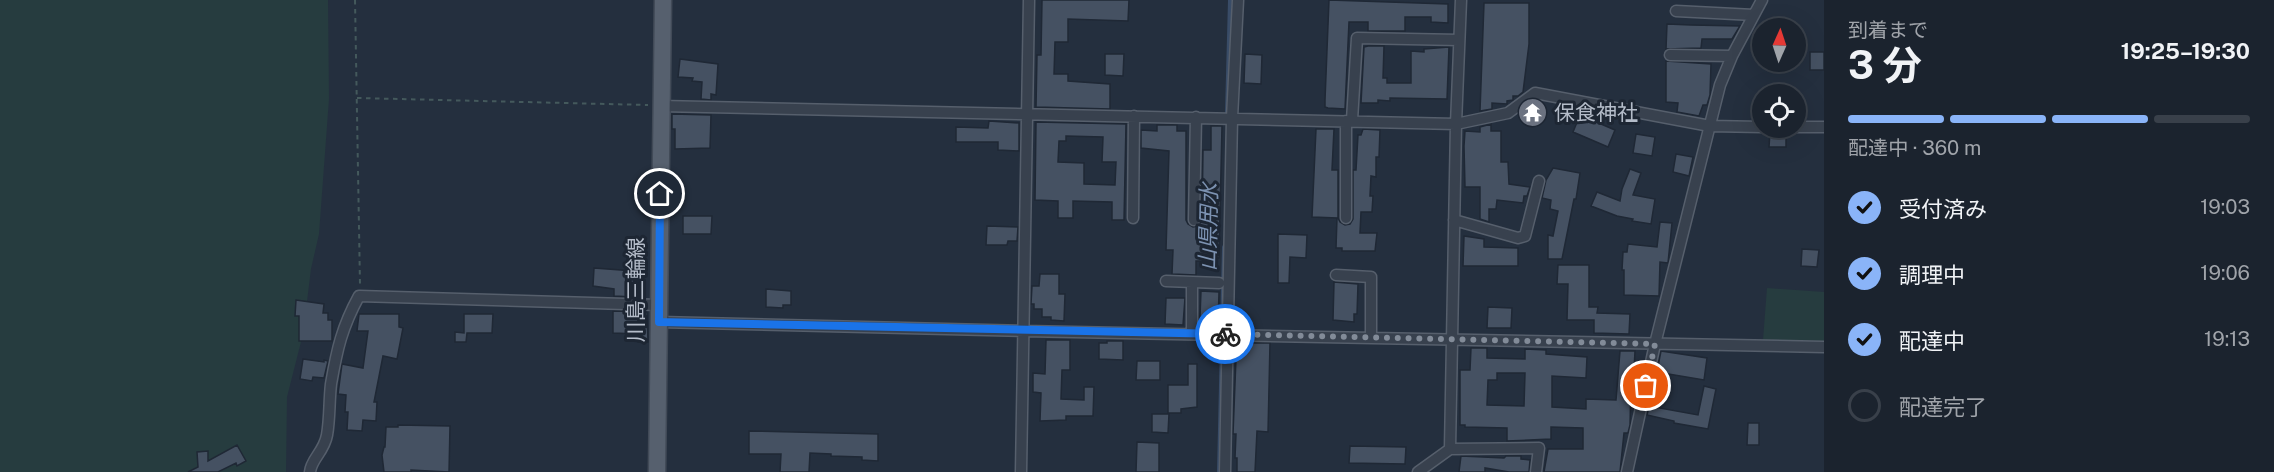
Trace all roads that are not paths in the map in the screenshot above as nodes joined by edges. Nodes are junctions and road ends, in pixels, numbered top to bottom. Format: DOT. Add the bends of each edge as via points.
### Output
graph roads {
  1 [pos="663,0"];
  2 [pos="1029,0"];
  3 [pos="1238,0"];
  4 [pos="1461,0"];
  5 [pos="1762,0"];
  6 [pos="1676,11"];
  7 [pos="1754,15"];
  8 [pos="1459,40"];
  9 [pos="1670,55"];
  10 [pos="1732,56"];
  11 [pos="660,106"];
  12 [pos="1028,113"];
  13 [pos="1134,116"];
  14 [pos="1196,117"];
  15 [pos="1232,118"];
  16 [pos="1349,121"];
  17 [pos="1455,123"];
  18 [pos="1710,126"];
  19 [pos="1752,127"];
  20 [pos="1806,127"];
  21 [pos="1824,127"];
  22 [pos="1539,181"];
  23 [pos="1133,218"];
  24 [pos="1346,218"];
  25 [pos="1194,220"];
  26 [pos="1454,220"];
  27 [pos="1336,275"];
  28 [pos="1166,281"];
  29 [pos="1192,282"];
  30 [pos="1219,283"];
  31 [pos="659,314"];
  32 [pos="1024,331"];
  33 [pos="1192,334"];
  34 [pos="1227,334"];
  35 [pos="1371,338"];
  36 [pos="1452,340"];
  37 [pos="1655,344"];
  38 [pos="1824,347"];
  39 [pos="1450,449"];
  40 [pos="310,472"];
  41 [pos="657,472"];
  42 [pos="1021,472"];
  43 [pos="1225,472"];
  44 [pos="1418,472"];
  45 [pos="1536,472"];
  46 [pos="1627,472"];
  1 -- 11 [label="main road, 川島三輪線"];
  2 -- 12 [label="street"];
  3 -- 15 [label="street"];
  4 -- 8 [label="street"];
  5 -- 7 [label="street"];
  6 -- 7 [label="street"];
  7 -- 10 [label="street"];
  8 -- 16 [label="street" via="1357,38"];
  8 -- 17 [label="street"];
  9 -- 10 [label="street"];
  10 -- 18 [label="street"];
  11 -- 12 [label="street"];
  11 -- 31 [label="main road, 川島三輪線"];
  12 -- 13 [label="street"];
  12 -- 32 [label="street"];
  13 -- 14 [label="street"];
  13 -- 23 [label="street"];
  14 -- 15 [label="street"];
  14 -- 25 [label="street"];
  15 -- 16 [label="street"];
  15 -- 34 [label="street"];
  16 -- 17 [label="street"];
  16 -- 24 [label="street"];
  17 -- 18 [label="street" via="1508,113 1535,93"];
  17 -- 26 [label="street"];
  18 -- 19 [label="street"];
  18 -- 37 [label="street"];
  20 -- 21 [label="street"];
  22 -- 26 [label="street" via="1525,236 1518,238"];
  26 -- 36 [label="street"];
  27 -- 35 [label="street" via="1371,277"];
  28 -- 29 [label="street"];
  29 -- 30 [label="street"];
  29 -- 33 [label="street"];
  31 -- 32 [label="street"];
  31 -- 40 [label="street" via="359,296 341,332 327,435"];
  31 -- 41 [label="main road, 川島三輪線"];
  32 -- 33 [label="street"];
  32 -- 42 [label="street"];
  33 -- 34 [label="street"];
  34 -- 35 [label="street"];
  34 -- 43 [label="street"];
  35 -- 36 [label="street"];
  36 -- 37 [label="street"];
  36 -- 39 [label="street"];
  37 -- 38 [label="street"];
  37 -- 46 [label="street"];
  39 -- 44 [label="street"];
  39 -- 45 [label="street" via="1539,448"];
}
